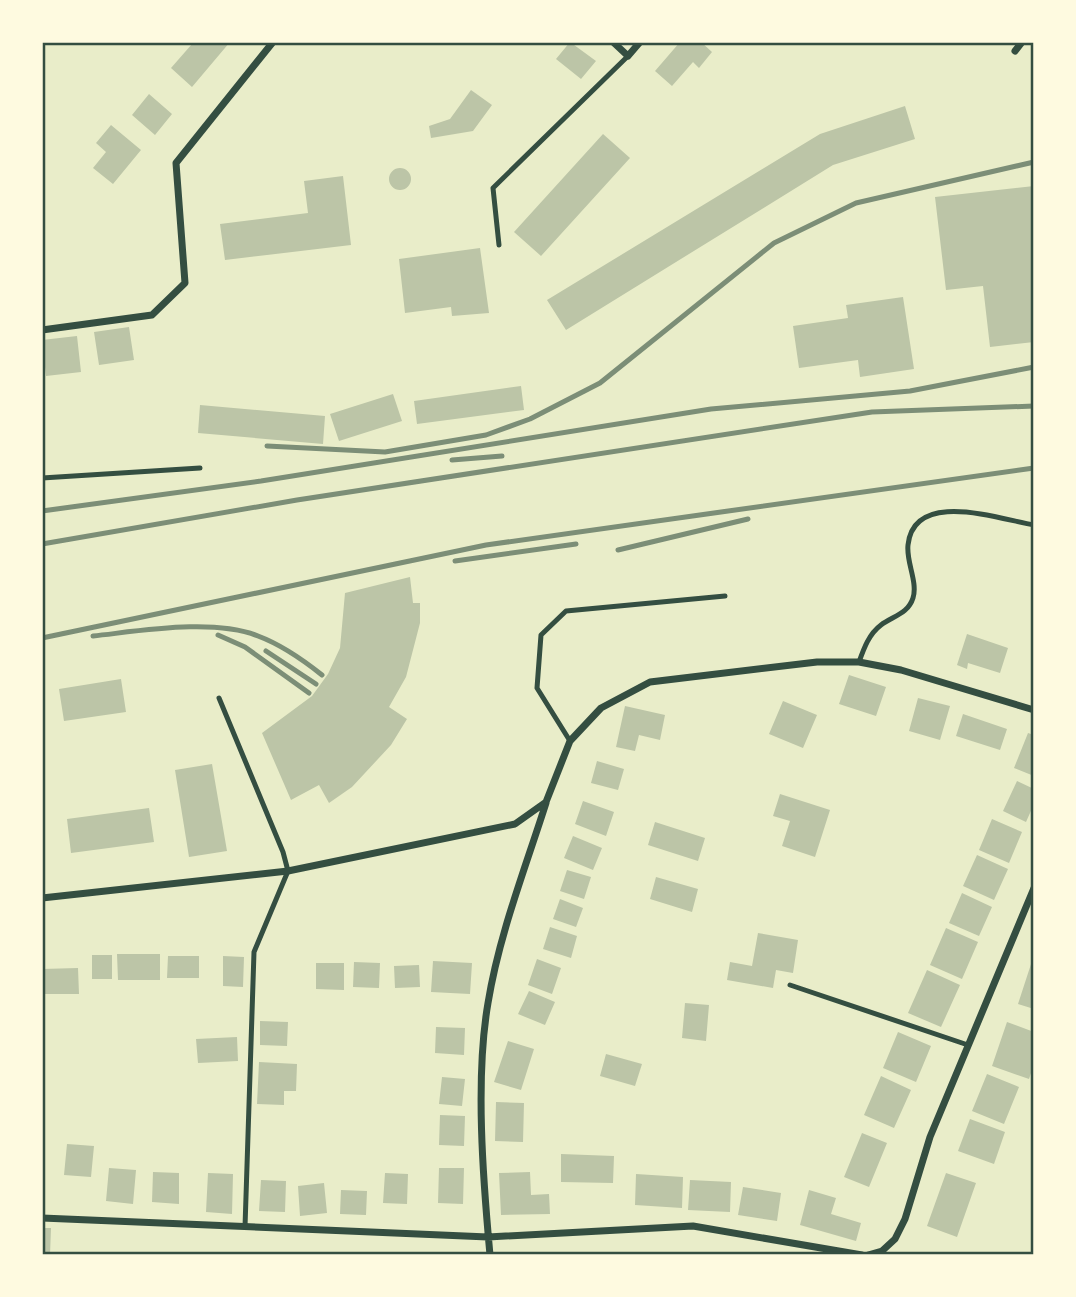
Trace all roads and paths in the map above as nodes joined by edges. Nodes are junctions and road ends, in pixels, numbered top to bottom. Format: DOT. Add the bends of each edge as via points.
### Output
graph roads {
  1 [pos="273,42"];
  2 [pos="613,42"];
  3 [pos="640,42"];
  4 [pos="1022,42"];
  5 [pos="1015,51"];
  6 [pos="628,56"];
  7 [pos="499,245"];
  8 [pos="42,330"];
  9 [pos="200,468"];
  10 [pos="42,478"];
  11 [pos="1034,525"];
  12 [pos="725,596"];
  13 [pos="859,662"];
  14 [pos="219,698"];
  15 [pos="1034,710"];
  16 [pos="570,741"];
  17 [pos="546,802"];
  18 [pos="288,871"];
  19 [pos="1034,888"];
  20 [pos="42,898"];
  21 [pos="790,985"];
  22 [pos="968,1045"];
  23 [pos="42,1218"];
  24 [pos="245,1227"];
  25 [pos="488,1237"];
  26 [pos="490,1255"];
  27 [pos="862,1255"];
  28 [pos="869,1255"];
  1 -- 8 [label="street" via="176,163 185,283 152,315"];
  2 -- 6 [label="street"];
  3 -- 6 [label="street"];
  4 -- 5 [label="street"];
  6 -- 7 [label="lane" via="493,188"];
  9 -- 10 [label="lane"];
  11 -- 13 [label="lane" via="942,510 926,514 908,545 914,596 908,609 867,640"];
  12 -- 16 [label="lane" via="566,611 541,635 537,688"];
  13 -- 15 [label="street"];
  13 -- 16 [label="street" via="817,662 650,682 601,708"];
  14 -- 18 [label="lane"];
  16 -- 17 [label="street"];
  17 -- 18 [label="street" via="515,824"];
  17 -- 25 [label="street" via="487,1005 481,1066"];
  18 -- 20 [label="street"];
  18 -- 24 [label="lane" via="254,952"];
  19 -- 22 [label="street"];
  21 -- 22 [label="lane"];
  22 -- 28 [label="street" via="930,1137 905,1219 895,1239"];
  23 -- 24 [label="street"];
  24 -- 25 [label="street"];
  25 -- 26 [label="street"];
  25 -- 27 [label="street" via="694,1226"];
}
